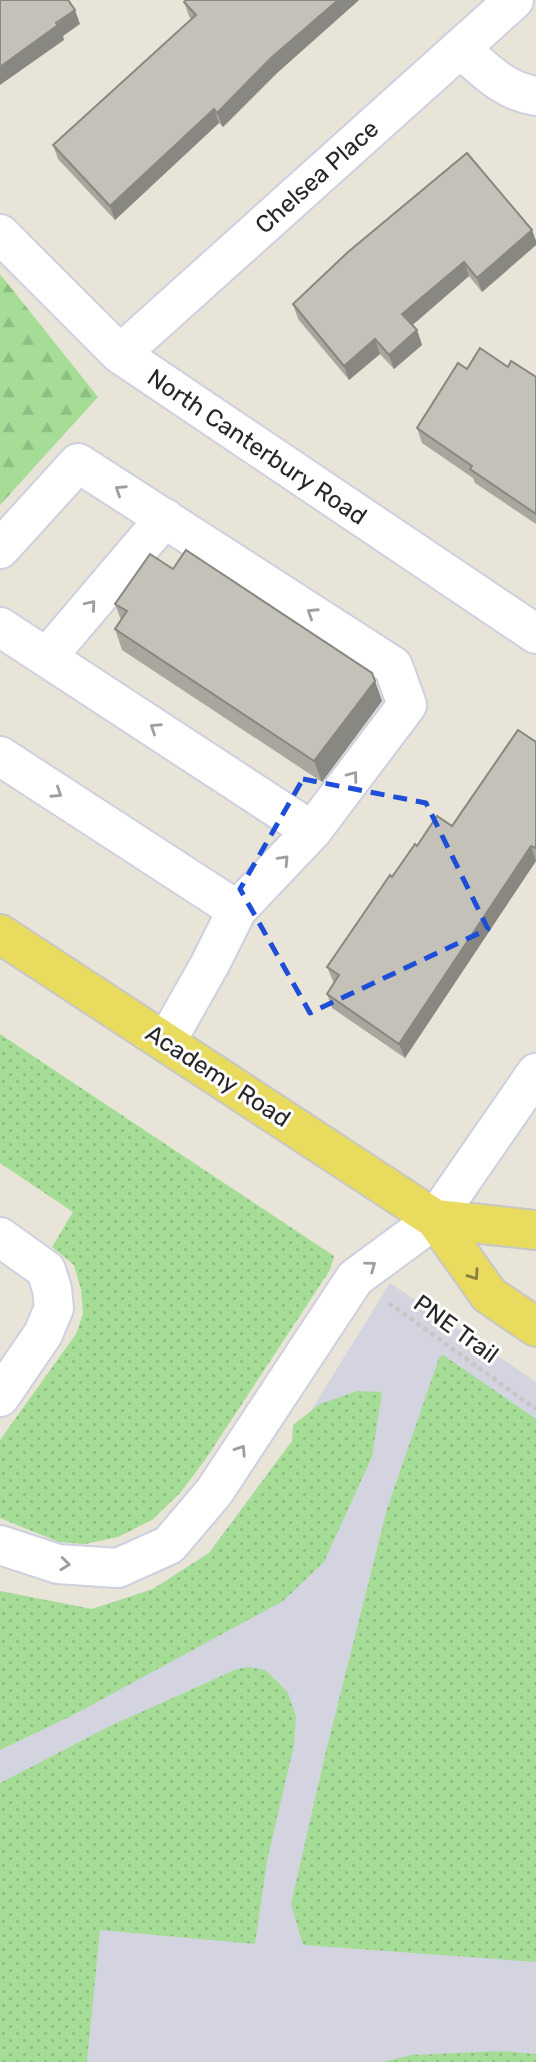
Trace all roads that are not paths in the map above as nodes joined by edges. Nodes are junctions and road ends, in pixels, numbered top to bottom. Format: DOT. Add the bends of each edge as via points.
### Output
graph roads {
  1 [pos="514,0"];
  2 [pos="460,48"];
  3 [pos="536,96"];
  4 [pos="0,233"];
  5 [pos="120,354"];
  6 [pos="165,519"];
  7 [pos="0,549"];
  8 [pos="0,627"];
  9 [pos="536,634"];
  10 [pos="47,657"];
  11 [pos="0,756"];
  12 [pos="312,831"];
  13 [pos="237,910"];
  14 [pos="0,933"];
  15 [pos="166,1042"];
  16 [pos="536,1073"];
  17 [pos="435,1219"];
  18 [pos="536,1230"];
  19 [pos="0,1237"];
  20 [pos="536,1327"];
  21 [pos="0,1397"];
  22 [pos="0,1545"];
  1 -- 2 [label="street, Chelsea Place"];
  2 -- 3 [label="street" via="498,83"];
  2 -- 5 [label="street, Chelsea Place"];
  4 -- 5 [label="street, North Canterbury Road"];
  5 -- 9 [label="street, North Canterbury Road"];
  6 -- 7 [label="street, one-way" via="78,463"];
  10 -- 6 [label="street, one-way"];
  12 -- 6 [label="street, one-way" via="407,705 393,666"];
  8 -- 10 [label="street"];
  12 -- 10 [label="street, one-way"];
  11 -- 13 [label="street, one-way"];
  13 -- 12 [label="street, one-way"];
  13 -- 15 [label="street"];
  14 -- 15 [label="main road, Academy Road"];
  15 -- 17 [label="main road, Academy Road"];
  16 -- 17 [label="street"];
  17 -- 18 [label="main road, Academy Road"];
  17 -- 20 [label="main road, Academy Road, one-way" via="489,1295"];
  22 -- 17 [label="street, one-way" via="58,1564 118,1567 169,1545 214,1492 355,1278"];
  19 -- 21 [label="street" via="46,1270 54,1308 43,1334"];
}
